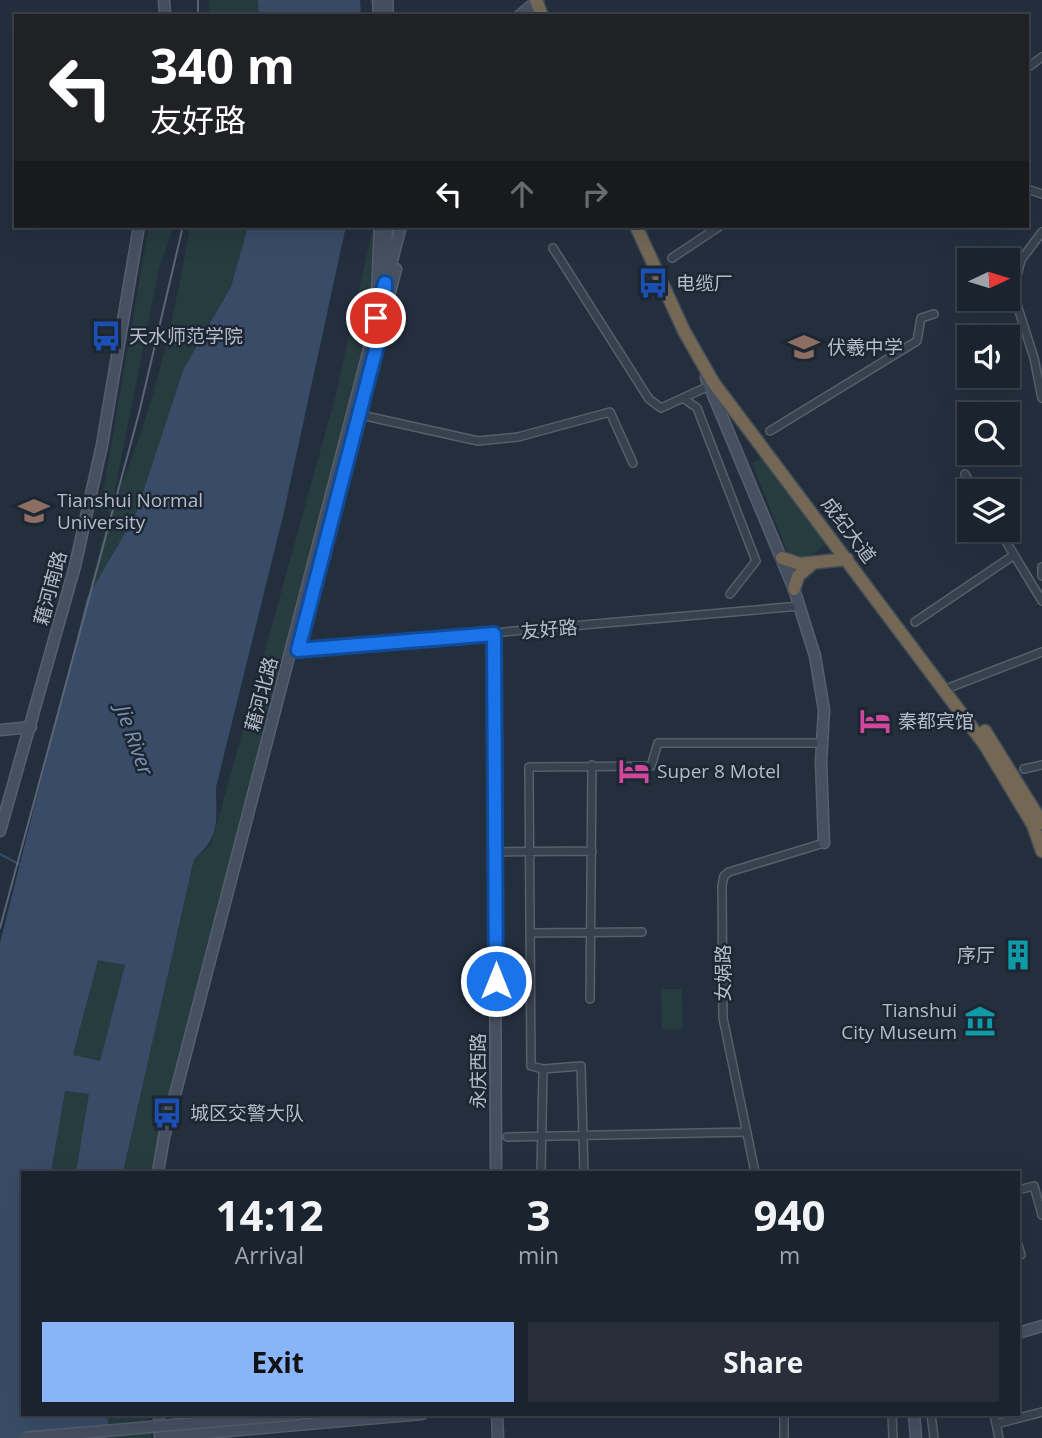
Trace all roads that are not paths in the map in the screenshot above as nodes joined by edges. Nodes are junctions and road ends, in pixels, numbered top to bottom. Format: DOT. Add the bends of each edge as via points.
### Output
graph roads {
  1 [pos="139,228"];
  2 [pos="380,228"];
  3 [pos="387,228"];
  4 [pos="400,228"];
  5 [pos="406,228"];
  6 [pos="640,228"];
  7 [pos="640,228"];
  8 [pos="717,228"];
  9 [pos="1042,232"];
  10 [pos="553,248"];
  11 [pos="672,258"];
  12 [pos="385,283"];
  13 [pos="934,314"];
  14 [pos="380,318"];
  15 [pos="688,329"];
  16 [pos="695,352"];
  17 [pos="709,386"];
  18 [pos="683,398"];
  19 [pos="1042,398"];
  20 [pos="355,414"];
  21 [pos="770,431"];
  22 [pos="633,463"];
  23 [pos="965,474"];
  24 [pos="968,479"];
  25 [pos="1006,542"];
  26 [pos="1014,555"];
  27 [pos="782,558"];
  28 [pos="847,559"];
  29 [pos="813,564"];
  30 [pos="1042,567"];
  31 [pos="1042,576"];
  32 [pos="794,589"];
  33 [pos="730,594"];
  34 [pos="1042,601"];
  35 [pos="800,606"];
  36 [pos="915,622"];
  37 [pos="494,634"];
  38 [pos="298,650"];
  39 [pos="1042,652"];
  40 [pos="951,687"];
  41 [pos="31,727"];
  42 [pos="0,730"];
  43 [pos="822,743"];
  44 [pos="592,765"];
  45 [pos="1042,765"];
  46 [pos="1024,769"];
  47 [pos="1042,823"];
  48 [pos="0,831"];
  49 [pos="824,843"];
  50 [pos="592,851"];
  51 [pos="1042,851"];
  52 [pos="495,852"];
  53 [pos="530,852"];
  54 [pos="642,932"];
  55 [pos="530,933"];
  56 [pos="591,933"];
  57 [pos="590,999"];
  58 [pos="543,1069"];
  59 [pos="747,1132"];
  60 [pos="542,1136"];
  61 [pos="583,1136"];
  62 [pos="507,1137"];
  63 [pos="158,1171"];
  64 [pos="165,1171"];
  65 [pos="496,1171"];
  66 [pos="541,1171"];
  67 [pos="584,1171"];
  68 [pos="755,1171"];
  69 [pos="1020,1190"];
  70 [pos="1042,1216"];
  71 [pos="1020,1252"];
  72 [pos="1021,1255"];
  73 [pos="1042,1326"];
  74 [pos="1020,1332"];
  75 [pos="1042,1412"];
  76 [pos="159,1416"];
  77 [pos="165,1416"];
  78 [pos="277,1416"];
  79 [pos="400,1416"];
  80 [pos="497,1416"];
  81 [pos="784,1416"];
  82 [pos="892,1416"];
  83 [pos="914,1416"];
  84 [pos="931,1416"];
  85 [pos="994,1416"];
  86 [pos="996,1424"];
  87 [pos="164,1437"];
  88 [pos="24,1438"];
  89 [pos="498,1438"];
  90 [pos="784,1438"];
  91 [pos="893,1438"];
  92 [pos="916,1438"];
  93 [pos="934,1438"];
  94 [pos="999,1438"];
  1 -- 41 [label="main road, 藉河南路" via="102,445"];
  2 -- 14 [label="main road"];
  3 -- 12 [label="main road"];
  4 -- 12 [label="main road, 藉河北路"];
  5 -- 14 [label="main road, 藉河北路"];
  6 -- 15 [label="highway, 成纪大道"];
  7 -- 16 [label="highway, 成纪大道"];
  8 -- 11 [label="street"];
  9 -- 19 [label="street" via="1021,260 1013,292"];
  10 -- 18 [label="street" via="649,399 661,408"];
  12 -- 14 [label="main road, 藉河北路"];
  13 -- 21 [label="street" via="921,318 917,341"];
  14 -- 20 [label="main road, 藉河北路"];
  15 -- 16 [label="main road"];
  15 -- 40 [label="highway, 成纪大道" via="735,401"];
  16 -- 17 [label="main road"];
  16 -- 28 [label="highway, 成纪大道" via="731,409"];
  17 -- 18 [label="street"];
  17 -- 27 [label="main road"];
  18 -- 33 [label="street" via="697,408 756,561"];
  20 -- 22 [label="street" via="478,441 518,437 610,412"];
  20 -- 38 [label="main road, 藉河北路"];
  20 -- 63 [label="main road, 藉河北路"];
  23 -- 24 [label="street"];
  25 -- 26 [label="street"];
  26 -- 34 [label="street"];
  26 -- 36 [label="street"];
  27 -- 29 [label="highway"];
  27 -- 32 [label="main road"];
  28 -- 29 [label="highway"];
  28 -- 51 [label="highway, 成纪大道" via="985,745 1033,825"];
  29 -- 32 [label="highway" via="798,576"];
  30 -- 31 [label="street"];
  32 -- 35 [label="main road"];
  35 -- 37 [label="street, 友好路"];
  35 -- 43 [label="main road" via="823,701"];
  37 -- 38 [label="street, 友好路"];
  37 -- 52 [label="main road, 永庆西路"];
  38 -- 64 [label="main road, 藉河北路"];
  39 -- 40 [label="street"];
  40 -- 47 [label="highway, 成纪大道" via="997,747"];
  41 -- 42 [label="main road"];
  41 -- 48 [label="main road, 藉河南路"];
  43 -- 44 [label="street" via="658,743 651,766"];
  43 -- 49 [label="main road"];
  44 -- 50 [label="street"];
  44 -- 53 [label="street" via="529,767"];
  45 -- 46 [label="street"];
  49 -- 59 [label="street, 女娲路" via="724,876 723,1018"];
  50 -- 53 [label="street"];
  50 -- 56 [label="street"];
  52 -- 53 [label="street"];
  52 -- 65 [label="main road, 永庆西路"];
  53 -- 55 [label="street"];
  54 -- 56 [label="street"];
  55 -- 56 [label="street"];
  55 -- 58 [label="street" via="531,1066"];
  56 -- 57 [label="street"];
  58 -- 60 [label="street"];
  58 -- 61 [label="street" via="581,1066"];
  59 -- 61 [label="street"];
  59 -- 68 [label="street, 女娲路"];
  60 -- 61 [label="street"];
  60 -- 62 [label="street"];
  60 -- 66 [label="street"];
  61 -- 67 [label="street"];
  69 -- 70 [label="street" via="1034,1186"];
  71 -- 72 [label="street"];
  73 -- 74 [label="main road"];
  75 -- 86 [label="street"];
  76 -- 87 [label="main road"];
  77 -- 87 [label="main road"];
  78 -- 88 [label="main road, bridge"];
  79 -- 87 [label="main road"];
  80 -- 89 [label="main road"];
  81 -- 90 [label="street"];
  82 -- 91 [label="street"];
  83 -- 92 [label="main road"];
  84 -- 93 [label="street"];
  85 -- 86 [label="street"];
  86 -- 94 [label="street"];
}
